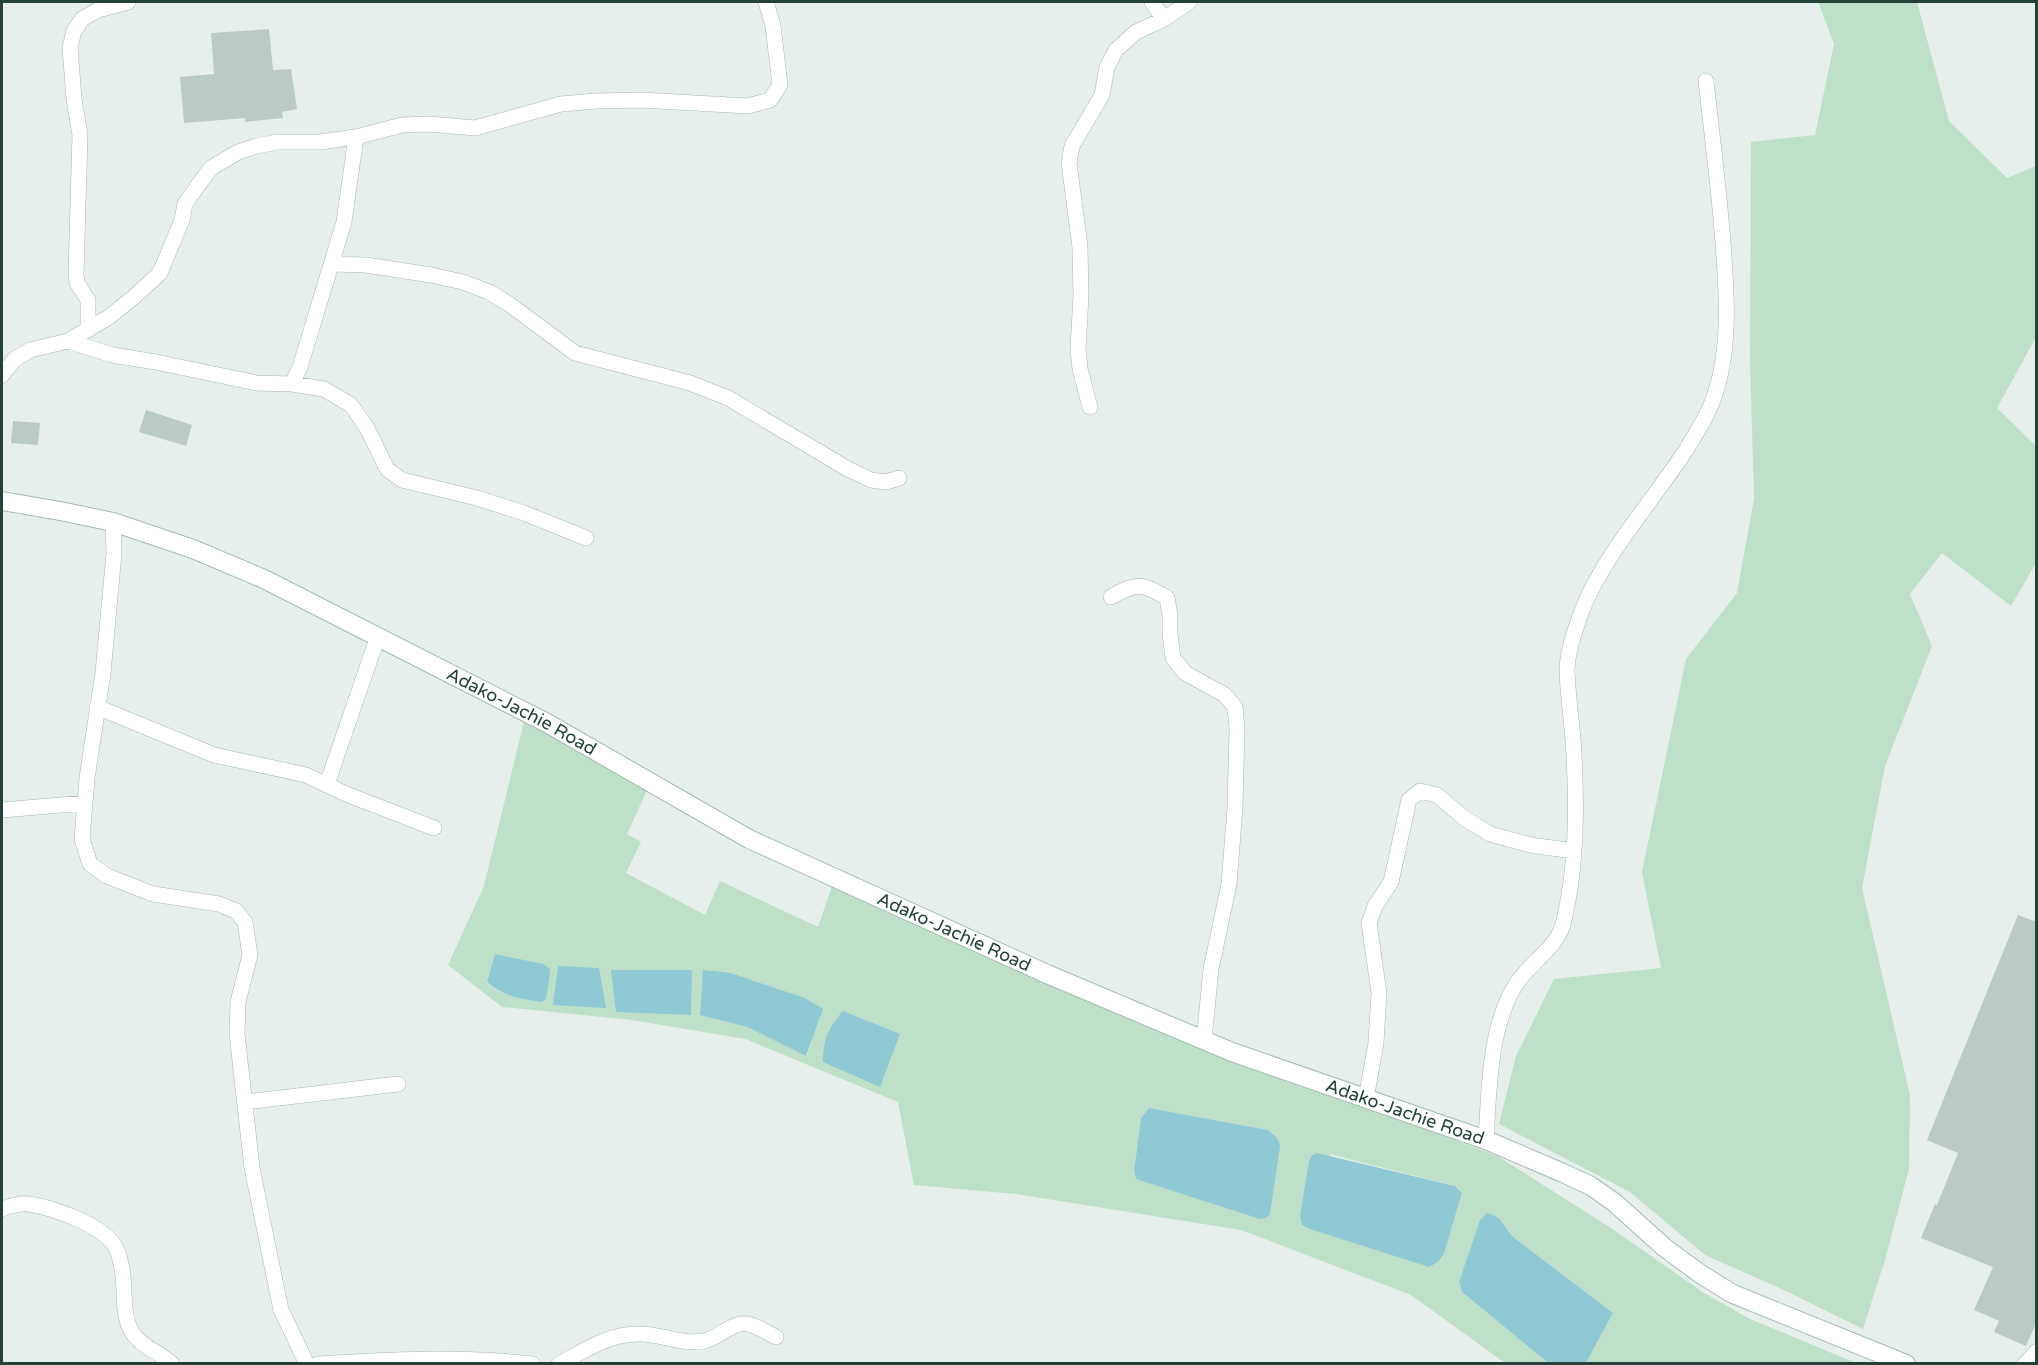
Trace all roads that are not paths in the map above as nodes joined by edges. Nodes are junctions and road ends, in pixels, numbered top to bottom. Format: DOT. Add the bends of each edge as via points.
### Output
graph roads {
  1 [pos="128,2"];
  2 [pos="766,2"];
  3 [pos="1152,2"];
  4 [pos="1189,2"];
  5 [pos="1164,19"];
  6 [pos="1706,81"];
  7 [pos="356,137"];
  8 [pos="333,264"];
  9 [pos="88,330"];
  10 [pos="68,341"];
  11 [pos="2,375"];
  12 [pos="292,384"];
  13 [pos="1090,406"];
  14 [pos="899,478"];
  15 [pos="2,501"];
  16 [pos="113,522"];
  17 [pos="585,538"];
  18 [pos="1111,597"];
  19 [pos="378,636"];
  20 [pos="97,707"];
  21 [pos="327,784"];
  22 [pos="85,803"];
  23 [pos="2,810"];
  24 [pos="434,828"];
  25 [pos="1573,851"];
  26 [pos="1204,1040"];
  27 [pos="398,1084"];
  28 [pos="1366,1099"];
  29 [pos="245,1102"];
  30 [pos="1486,1140"];
  31 [pos="2,1209"];
  32 [pos="776,1337"];
  33 [pos="2037,1352"];
  34 [pos="172,1364"];
  35 [pos="307,1364"];
  36 [pos="318,1364"];
  37 [pos="532,1364"];
  38 [pos="559,1364"];
  39 [pos="1906,1364"];
  40 [pos="2025,1364"];
  1 -- 9 [label="street" via="98,10 82,20 70,47 80,135 76,274 88,300"];
  2 -- 7 [label="street" via="780,85 770,100 748,106 641,100 561,104 475,128 402,125"];
  3 -- 5 [label="street"];
  4 -- 5 [label="street"];
  5 -- 13 [label="street" via="1136,32 1116,50 1107,67 1102,95 1070,154 1080,247 1078,349"];
  6 -- 25 [label="street" via="1725,260 1724,353 1712,401 1688,447 1596,580 1578,621 1567,668 1576,803"];
  7 -- 8 [label="street" via="344,222"];
  7 -- 9 [label="street" via="256,146 211,168 185,204 160,273"];
  8 -- 12 [label="street"];
  8 -- 14 [label="street" via="463,282 509,304 575,353 690,383 728,398 871,480 886,482"];
  9 -- 10 [label="street"];
  10 -- 11 [label="street" via="30,350 15,359"];
  10 -- 12 [label="street" via="112,355 256,383"];
  12 -- 17 [label="street" via="324,389 351,405 387,469 402,480 525,513"];
  15 -- 16 [label="street, Adako-Jachie Road"];
  16 -- 19 [label="street, Adako-Jachie Road" via="264,579"];
  16 -- 20 [label="street" via="114,553"];
  18 -- 26 [label="street" via="1128,587 1147,586 1167,598 1173,658 1185,673 1225,695 1235,707 1233,843 1227,900 1211,969"];
  19 -- 21 [label="street"];
  19 -- 26 [label="street, Adako-Jachie Road" via="547,723 749,839 1047,974"];
  20 -- 21 [label="street" via="214,755 278,768"];
  20 -- 22 [label="street"];
  21 -- 24 [label="street"];
  22 -- 23 [label="street"];
  22 -- 29 [label="street" via="82,839 90,864 107,876 153,894 219,904 236,911 245,922 250,955 238,1002 237,1034"];
  25 -- 28 [label="street" via="1490,834 1437,795 1420,792 1409,800 1391,882 1369,922 1379,993 1376,1043"];
  25 -- 30 [label="street" via="1562,929 1515,986 1500,1019"];
  26 -- 28 [label="street, Adako-Jachie Road"];
  27 -- 29 [label="street"];
  28 -- 30 [label="street, Adako-Jachie Road"];
  29 -- 35 [label="street" via="252,1168 281,1310"];
  30 -- 39 [label="street, Adako-Jachie Road" via="1591,1186 1665,1248 1732,1294"];
  31 -- 34 [label="street" via="27,1204 54,1210 103,1234 115,1246 122,1264 132,1333"];
  32 -- 38 [label="street" via="745,1324 704,1341 623,1335 588,1346"];
  33 -- 40 [label="street"];
  36 -- 37 [label="street" via="430,1358"];
}
